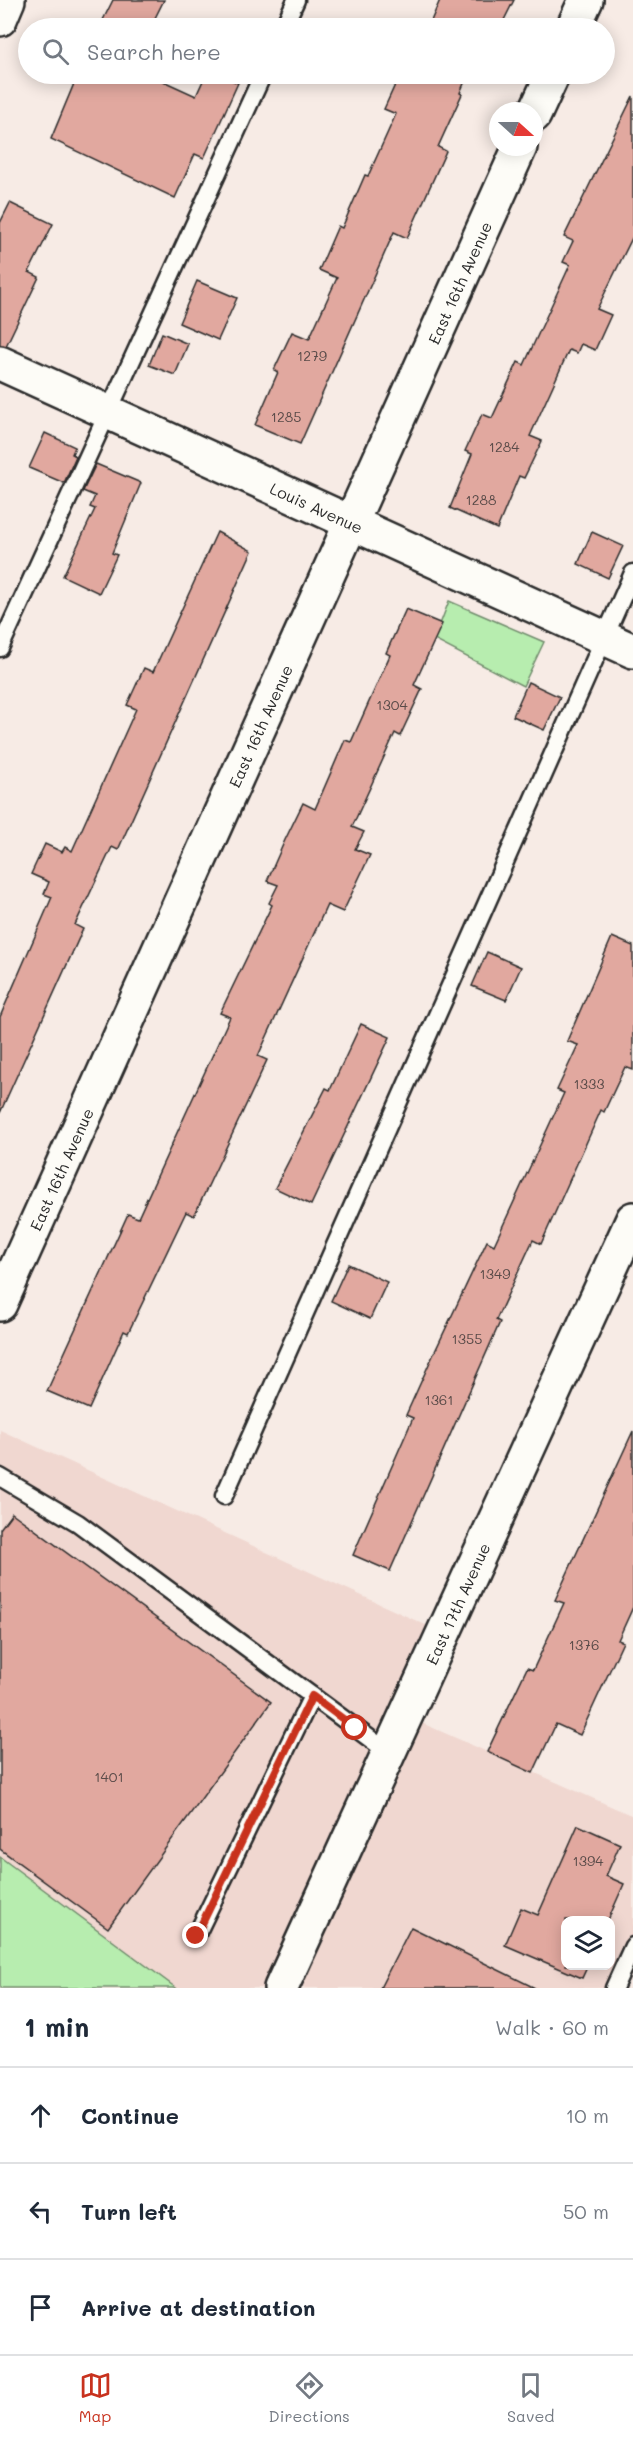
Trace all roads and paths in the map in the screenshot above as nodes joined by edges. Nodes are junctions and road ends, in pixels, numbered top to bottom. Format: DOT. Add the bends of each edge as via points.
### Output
graph roads {
  1 [pos="8,0"];
  2 [pos="296,0"];
  3 [pos="586,0"];
  4 [pos="0,18"];
  5 [pos="288,18"];
  6 [pos="578,18"];
  7 [pos="258,84"];
  8 [pos="548,84"];
  9 [pos="540,102"];
  10 [pos="516,156"];
  11 [pos="0,363"];
  12 [pos="108,412"];
  13 [pos="350,522"];
  14 [pos="633,573"];
  15 [pos="603,637"];
  16 [pos="0,648"];
  17 [pos="633,651"];
  18 [pos="633,1219"];
  19 [pos="0,1304"];
  20 [pos="0,1477"];
  21 [pos="224,1496"];
  22 [pos="312,1696"];
  23 [pos="388,1752"];
  24 [pos="196,1936"];
  25 [pos="633,1946"];
  26 [pos="281,1988"];
  27 [pos="614,1988"];
  1 -- 4 [label="street"];
  2 -- 5 [label="lane"];
  3 -- 6 [label="street"];
  7 -- 12 [label="lane"];
  8 -- 9 [label="street"];
  10 -- 13 [label="street, East 16th Avenue"];
  11 -- 12 [label="street, Louis Avenue"];
  12 -- 13 [label="street, Louis Avenue"];
  12 -- 16 [label="lane"];
  13 -- 15 [label="street, Louis Avenue"];
  13 -- 19 [label="street, East 16th Avenue"];
  14 -- 15 [label="lane"];
  15 -- 17 [label="street, Louis Avenue"];
  15 -- 21 [label="lane"];
  18 -- 23 [label="street, East 17th Avenue"];
  20 -- 22 [label="lane" via="78,1523"];
  22 -- 23 [label="lane"];
  22 -- 24 [label="lane"];
  23 -- 26 [label="street, East 17th Avenue"];
  25 -- 27 [label="lane"];
}
